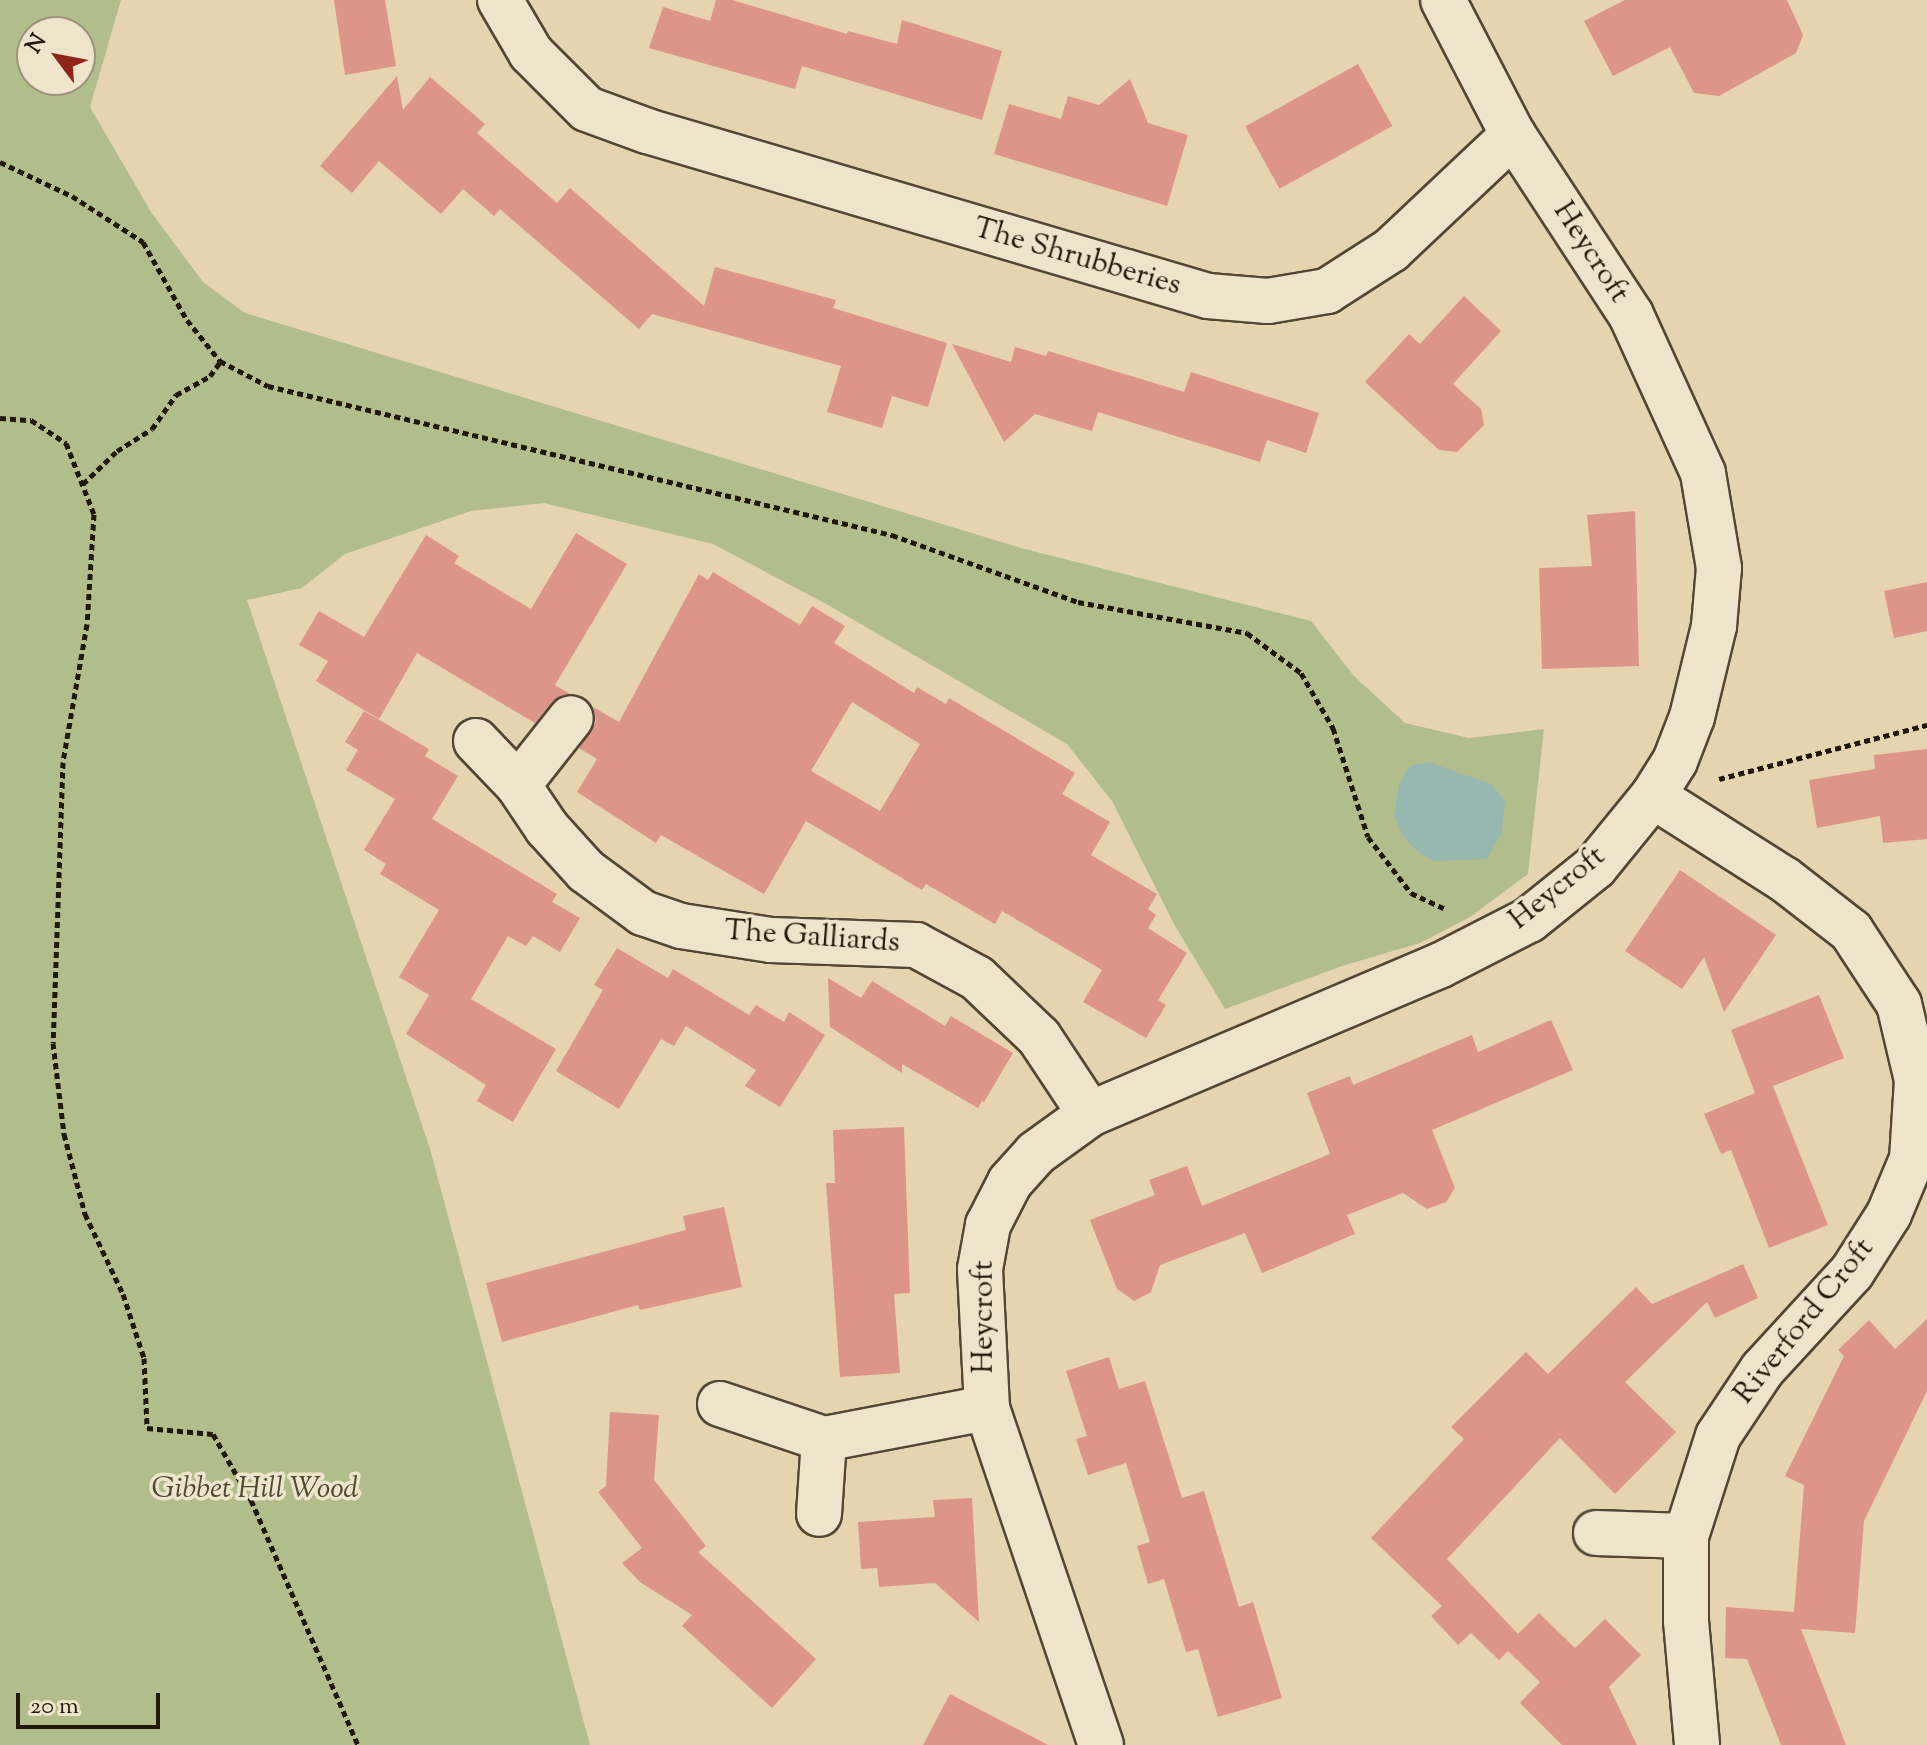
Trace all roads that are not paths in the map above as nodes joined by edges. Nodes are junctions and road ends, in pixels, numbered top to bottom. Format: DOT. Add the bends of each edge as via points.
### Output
graph roads {
  1 [pos="500,0"];
  2 [pos="1443,0"];
  3 [pos="1513,135"];
  4 [pos="571,718"];
  5 [pos="476,741"];
  6 [pos="518,785"];
  7 [pos="1653,796"];
  8 [pos="1090,1114"];
  9 [pos="720,1404"];
  10 [pos="987,1408"];
  11 [pos="824,1439"];
  12 [pos="819,1514"];
  13 [pos="1596,1533"];
  14 [pos="1686,1536"];
  15 [pos="1101,1745"];
  16 [pos="1697,1745"];
  1 -- 3 [label="street, The Shrubberies" via="531,53 587,109 1208,296 1268,301 1327,291 1391,250"];
  2 -- 3 [label="street"];
  3 -- 7 [label="street, Heycroft" via="1631,315 1703,473 1719,568 1714,626 1692,717 1675,761"];
  4 -- 6 [label="street"];
  5 -- 6 [label="street, The Galliards"];
  6 -- 8 [label="street, The Galliards" via="586,871 643,913 681,926 771,940 916,945 977,978 1039,1037"];
  7 -- 8 [label="street, Heycroft" via="1595,867 1529,920 1426,972"];
  7 -- 14 [label="street, Riverford Croft" via="1784,879 1851,931 1899,1004 1917,1080 1912,1159 1889,1214 1852,1272 1762,1370 1718,1436"];
  8 -- 10 [label="street, Heycroft" via="1036,1153 1010,1182 988,1225 980,1281"];
  9 -- 11 [label="street, Heycroft"];
  10 -- 11 [label="street, Heycroft"];
  10 -- 15 [label="street, Heycroft"];
  11 -- 12 [label="street"];
  13 -- 14 [label="street"];
  14 -- 16 [label="street, Riverford Croft" via="1686,1621"];
}
